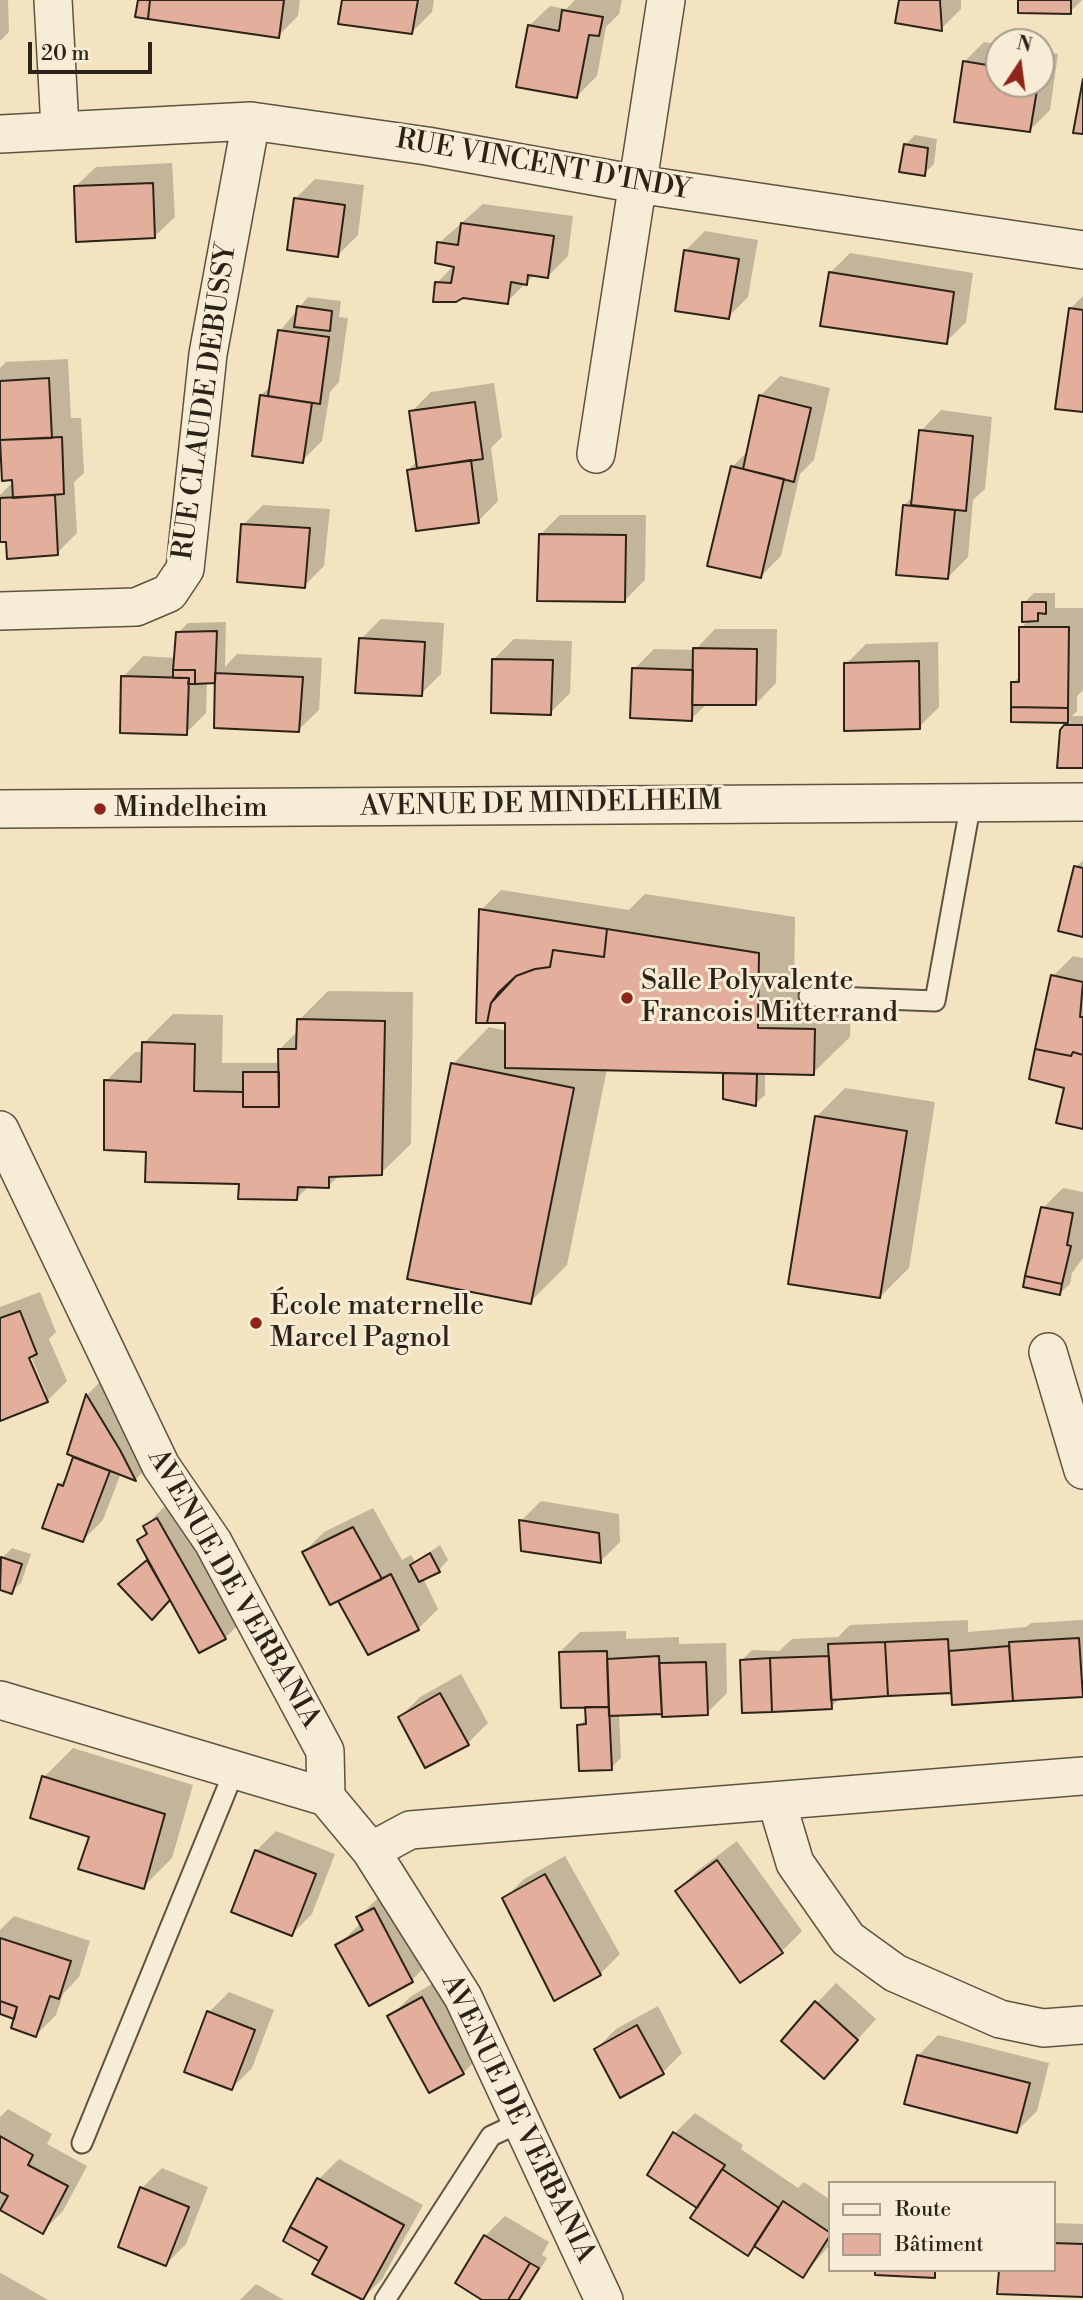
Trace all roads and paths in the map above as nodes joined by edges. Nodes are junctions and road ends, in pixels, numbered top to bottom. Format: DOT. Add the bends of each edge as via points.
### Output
graph roads {
  1 [pos="53,0"];
  2 [pos="666,0"];
  3 [pos="251,121"];
  4 [pos="60,128"];
  5 [pos="0,134"];
  6 [pos="637,184"];
  7 [pos="1083,250"];
  8 [pos="596,454"];
  9 [pos="0,611"];
  10 [pos="971,802"];
  11 [pos="1083,802"];
  12 [pos="0,809"];
  13 [pos="809,996"];
  14 [pos="0,1130"];
  15 [pos="1048,1352"];
  16 [pos="1083,1470"];
  17 [pos="0,1700"];
  18 [pos="234,1769"];
  19 [pos="1083,1776"];
  20 [pos="326,1797"];
  21 [pos="777,1803"];
  22 [pos="371,1851"];
  23 [pos="1083,2025"];
  24 [pos="521,2122"];
  25 [pos="82,2143"];
  26 [pos="385,2300"];
  27 [pos="604,2300"];
  1 -- 4 [label="street"];
  2 -- 6 [label="street"];
  3 -- 4 [label="street, RUE VINCENT D'INDY"];
  3 -- 6 [label="street, RUE VINCENT D'INDY" via="427,146"];
  3 -- 9 [label="street, RUE CLAUDE DEBUSSY" via="208,354 185,569 169,593 136,607"];
  4 -- 5 [label="street, RUE VINCENT D'INDY"];
  6 -- 7 [label="street, RUE VINCENT D'INDY"];
  6 -- 8 [label="street"];
  10 -- 11 [label="street, AVENUE DE MINDELHEIM"];
  10 -- 12 [label="street, AVENUE DE MINDELHEIM"];
  10 -- 13 [label="lane" via="934,1001"];
  14 -- 20 [label="street, AVENUE DE VERBANIA" via="161,1466 213,1542 325,1751"];
  15 -- 16 [label="street"];
  17 -- 18 [label="street"];
  18 -- 20 [label="street"];
  18 -- 25 [label="lane"];
  19 -- 21 [label="street"];
  20 -- 22 [label="street, AVENUE DE VERBANIA"];
  21 -- 22 [label="street" via="410,1830"];
  21 -- 23 [label="street" via="795,1863 848,1939 895,1973 1000,2019 1043,2028"];
  22 -- 24 [label="street, AVENUE DE VERBANIA" via="463,1997"];
  24 -- 26 [label="lane" via="491,2136"];
  24 -- 27 [label="street, AVENUE DE VERBANIA"];
}
